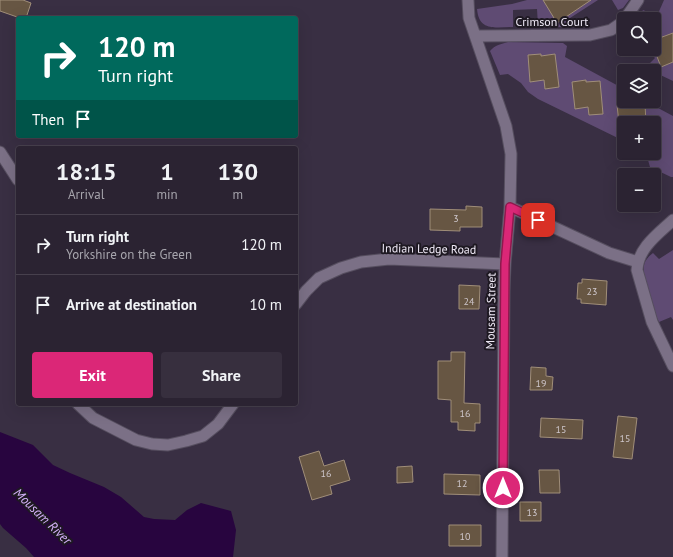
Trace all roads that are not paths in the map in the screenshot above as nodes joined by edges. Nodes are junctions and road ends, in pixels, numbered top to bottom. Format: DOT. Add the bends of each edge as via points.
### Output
graph roads {
  1 [pos="468,0"];
  2 [pos="638,0"];
  3 [pos="630,12"];
  4 [pos="617,26"];
  5 [pos="476,36"];
  6 [pos="0,152"];
  7 [pos="16,177"];
  8 [pos="510,207"];
  9 [pos="673,220"];
  10 [pos="638,262"];
  11 [pos="505,264"];
  12 [pos="298,301"];
  13 [pos="673,366"];
  14 [pos="80,406"];
  15 [pos="232,406"];
  16 [pos="502,557"];
  1 -- 5 [label="street, Mousam Street" via="469,18"];
  2 -- 3 [label="street, Crimson Court"];
  4 -- 5 [label="street, Crimson Court" via="611,30 590,35"];
  5 -- 8 [label="street, Mousam Street" via="506,126 511,154"];
  6 -- 7 [label="street"];
  8 -- 10 [label="street" via="609,253"];
  8 -- 11 [label="street, Mousam Street"];
  9 -- 10 [label="street" via="648,244"];
  10 -- 13 [label="street" via="639,278 652,322"];
  11 -- 12 [label="street, Indian Ledge Road" via="389,260 361,262 319,278"];
  11 -- 16 [label="street, Mousam Street"];
  14 -- 15 [label="street" via="93,418 136,440 168,445 203,436 218,424"];
}
